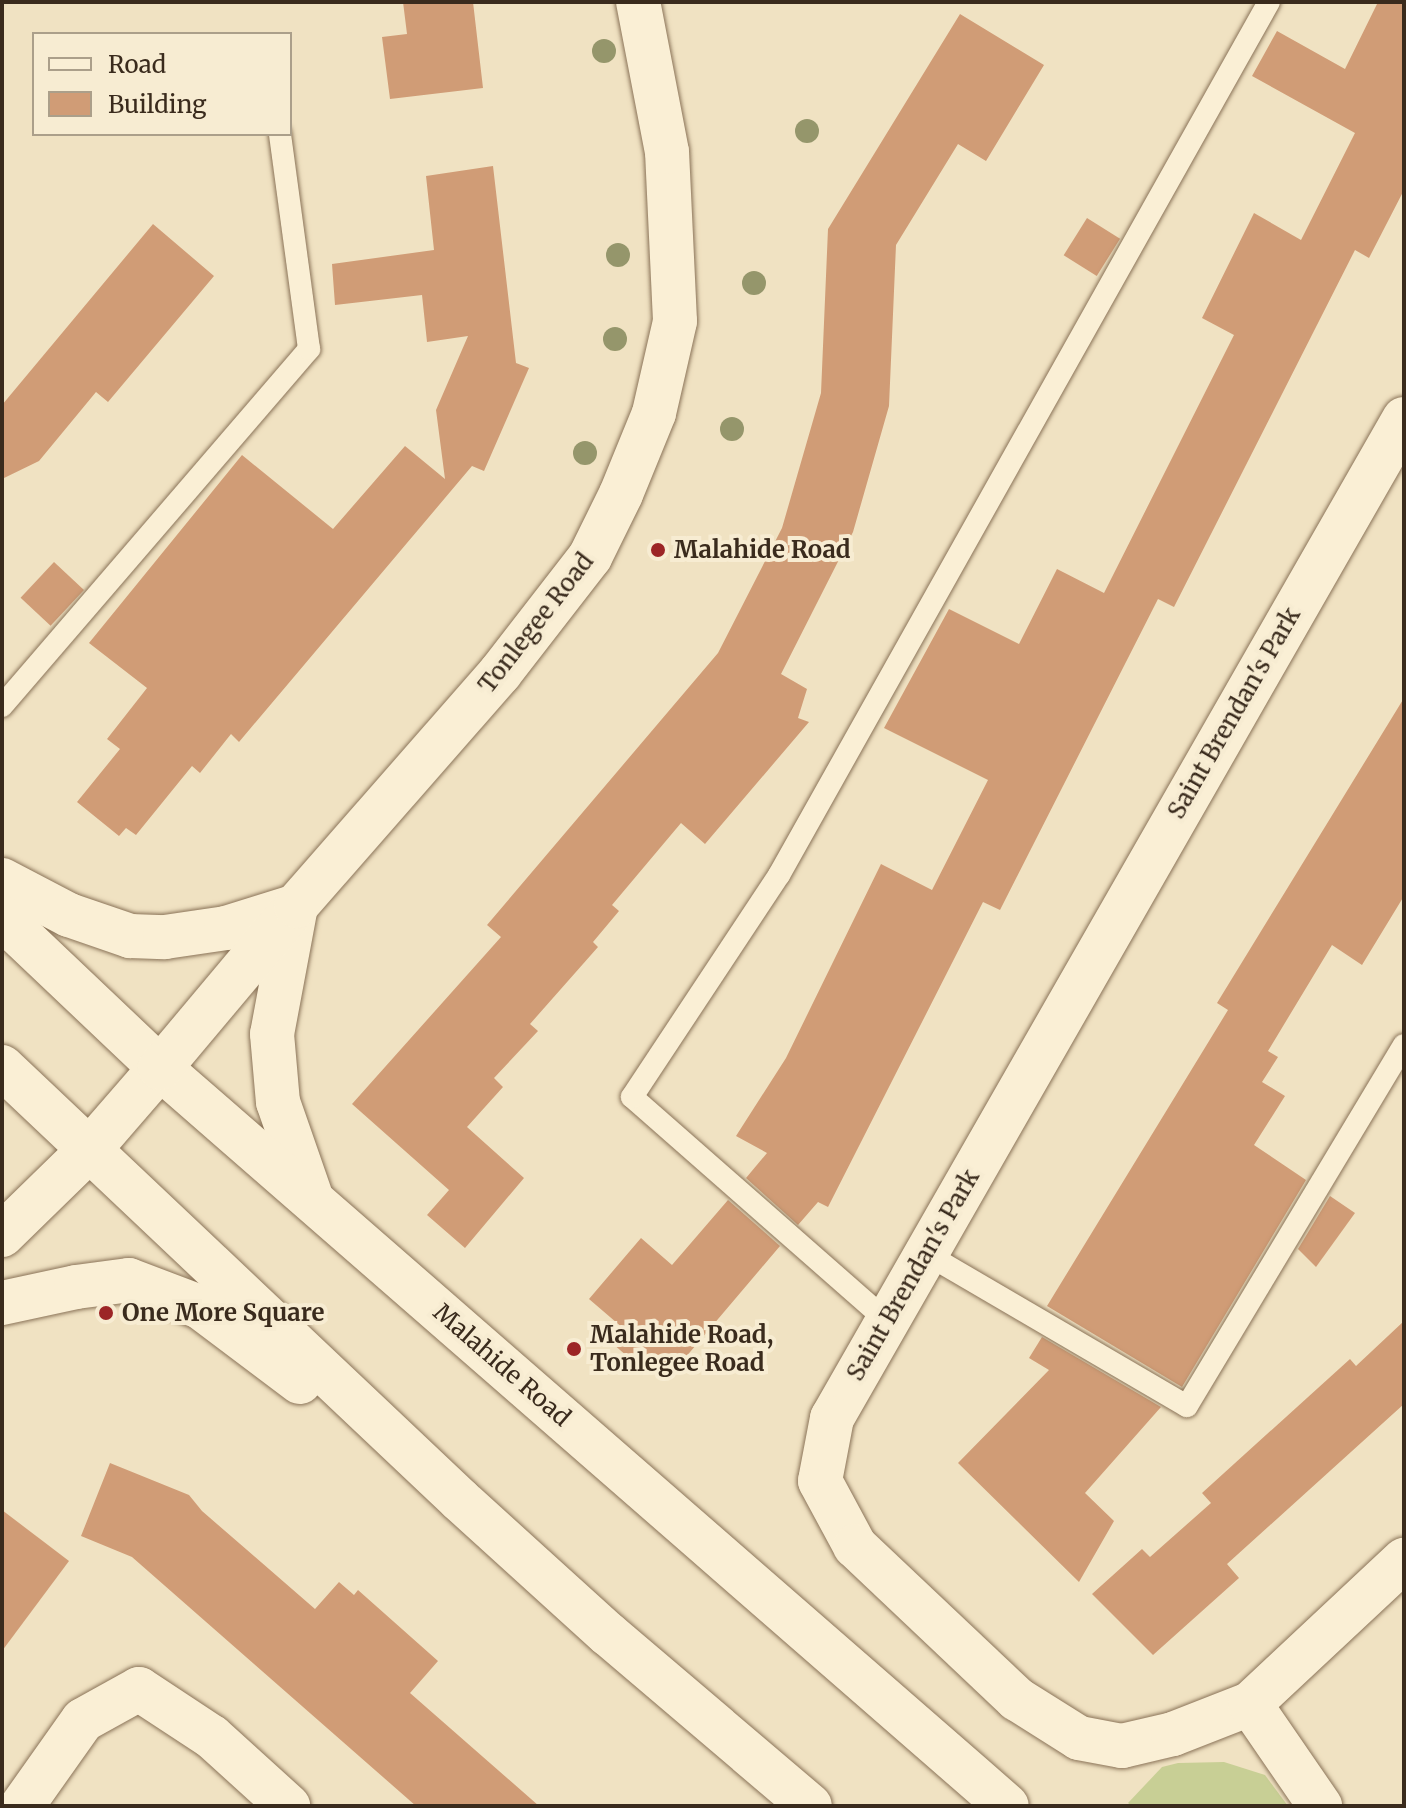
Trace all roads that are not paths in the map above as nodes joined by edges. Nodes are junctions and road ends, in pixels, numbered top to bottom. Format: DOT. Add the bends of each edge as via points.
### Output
graph roads {
  1 [pos="638,2"];
  2 [pos="1269,2"];
  3 [pos="280,136"];
  4 [pos="1404,419"];
  5 [pos="2,706"];
  6 [pos="2,880"];
  7 [pos="296,906"];
  8 [pos="2,918"];
  9 [pos="1404,1045"];
  10 [pos="2,1067"];
  11 [pos="160,1068"];
  12 [pos="89,1150"];
  13 [pos="312,1200"];
  14 [pos="2,1235"];
  15 [pos="925,1253"];
  16 [pos="2,1303"];
  17 [pos="886,1320"];
  18 [pos="460,1500"];
  19 [pos="1404,1560"];
  20 [pos="1250,1704"];
  21 [pos="22,1806"];
  22 [pos="288,1806"];
  23 [pos="810,1806"];
  24 [pos="1007,1806"];
  25 [pos="1320,1806"];
  1 -- 7 [label="main road, Tonlegee Road" via="667,152 675,321 654,413 590,557 500,673"];
  2 -- 17 [label="lane" via="779,875 632,1097"];
  3 -- 5 [label="lane" via="309,349"];
  4 -- 15 [label="main road, Saint Brendan's Park"];
  6 -- 7 [label="main road" via="69,915 130,936 226,928"];
  7 -- 11 [label="main road, Tonlegee Road"];
  7 -- 13 [label="main road" via="275,1005 274,1073 278,1102"];
  8 -- 11 [label="main road, Malahide Road"];
  9 -- 15 [label="lane" via="1187,1406"];
  10 -- 12 [label="main road"];
  11 -- 12 [label="main road, Tonlegee Road"];
  11 -- 13 [label="main road, Malahide Road"];
  12 -- 14 [label="main road, Tonlegee Road"];
  12 -- 18 [label="main road"];
  13 -- 24 [label="main road, Malahide Road"];
  15 -- 17 [label="main road, Saint Brendan's Park"];
  16 -- 18 [label="main road" via="129,1280 200,1307"];
  17 -- 20 [label="main road, Saint Brendan's Park" via="832,1418 820,1481 855,1546 1017,1699 1079,1738 1122,1746 1173,1734"];
  18 -- 23 [label="main road"];
  19 -- 20 [label="main road, Saint Brendan's Park"];
  20 -- 25 [label="main road"];
  21 -- 22 [label="main road" via="83,1720 139,1689 212,1737"];
}
